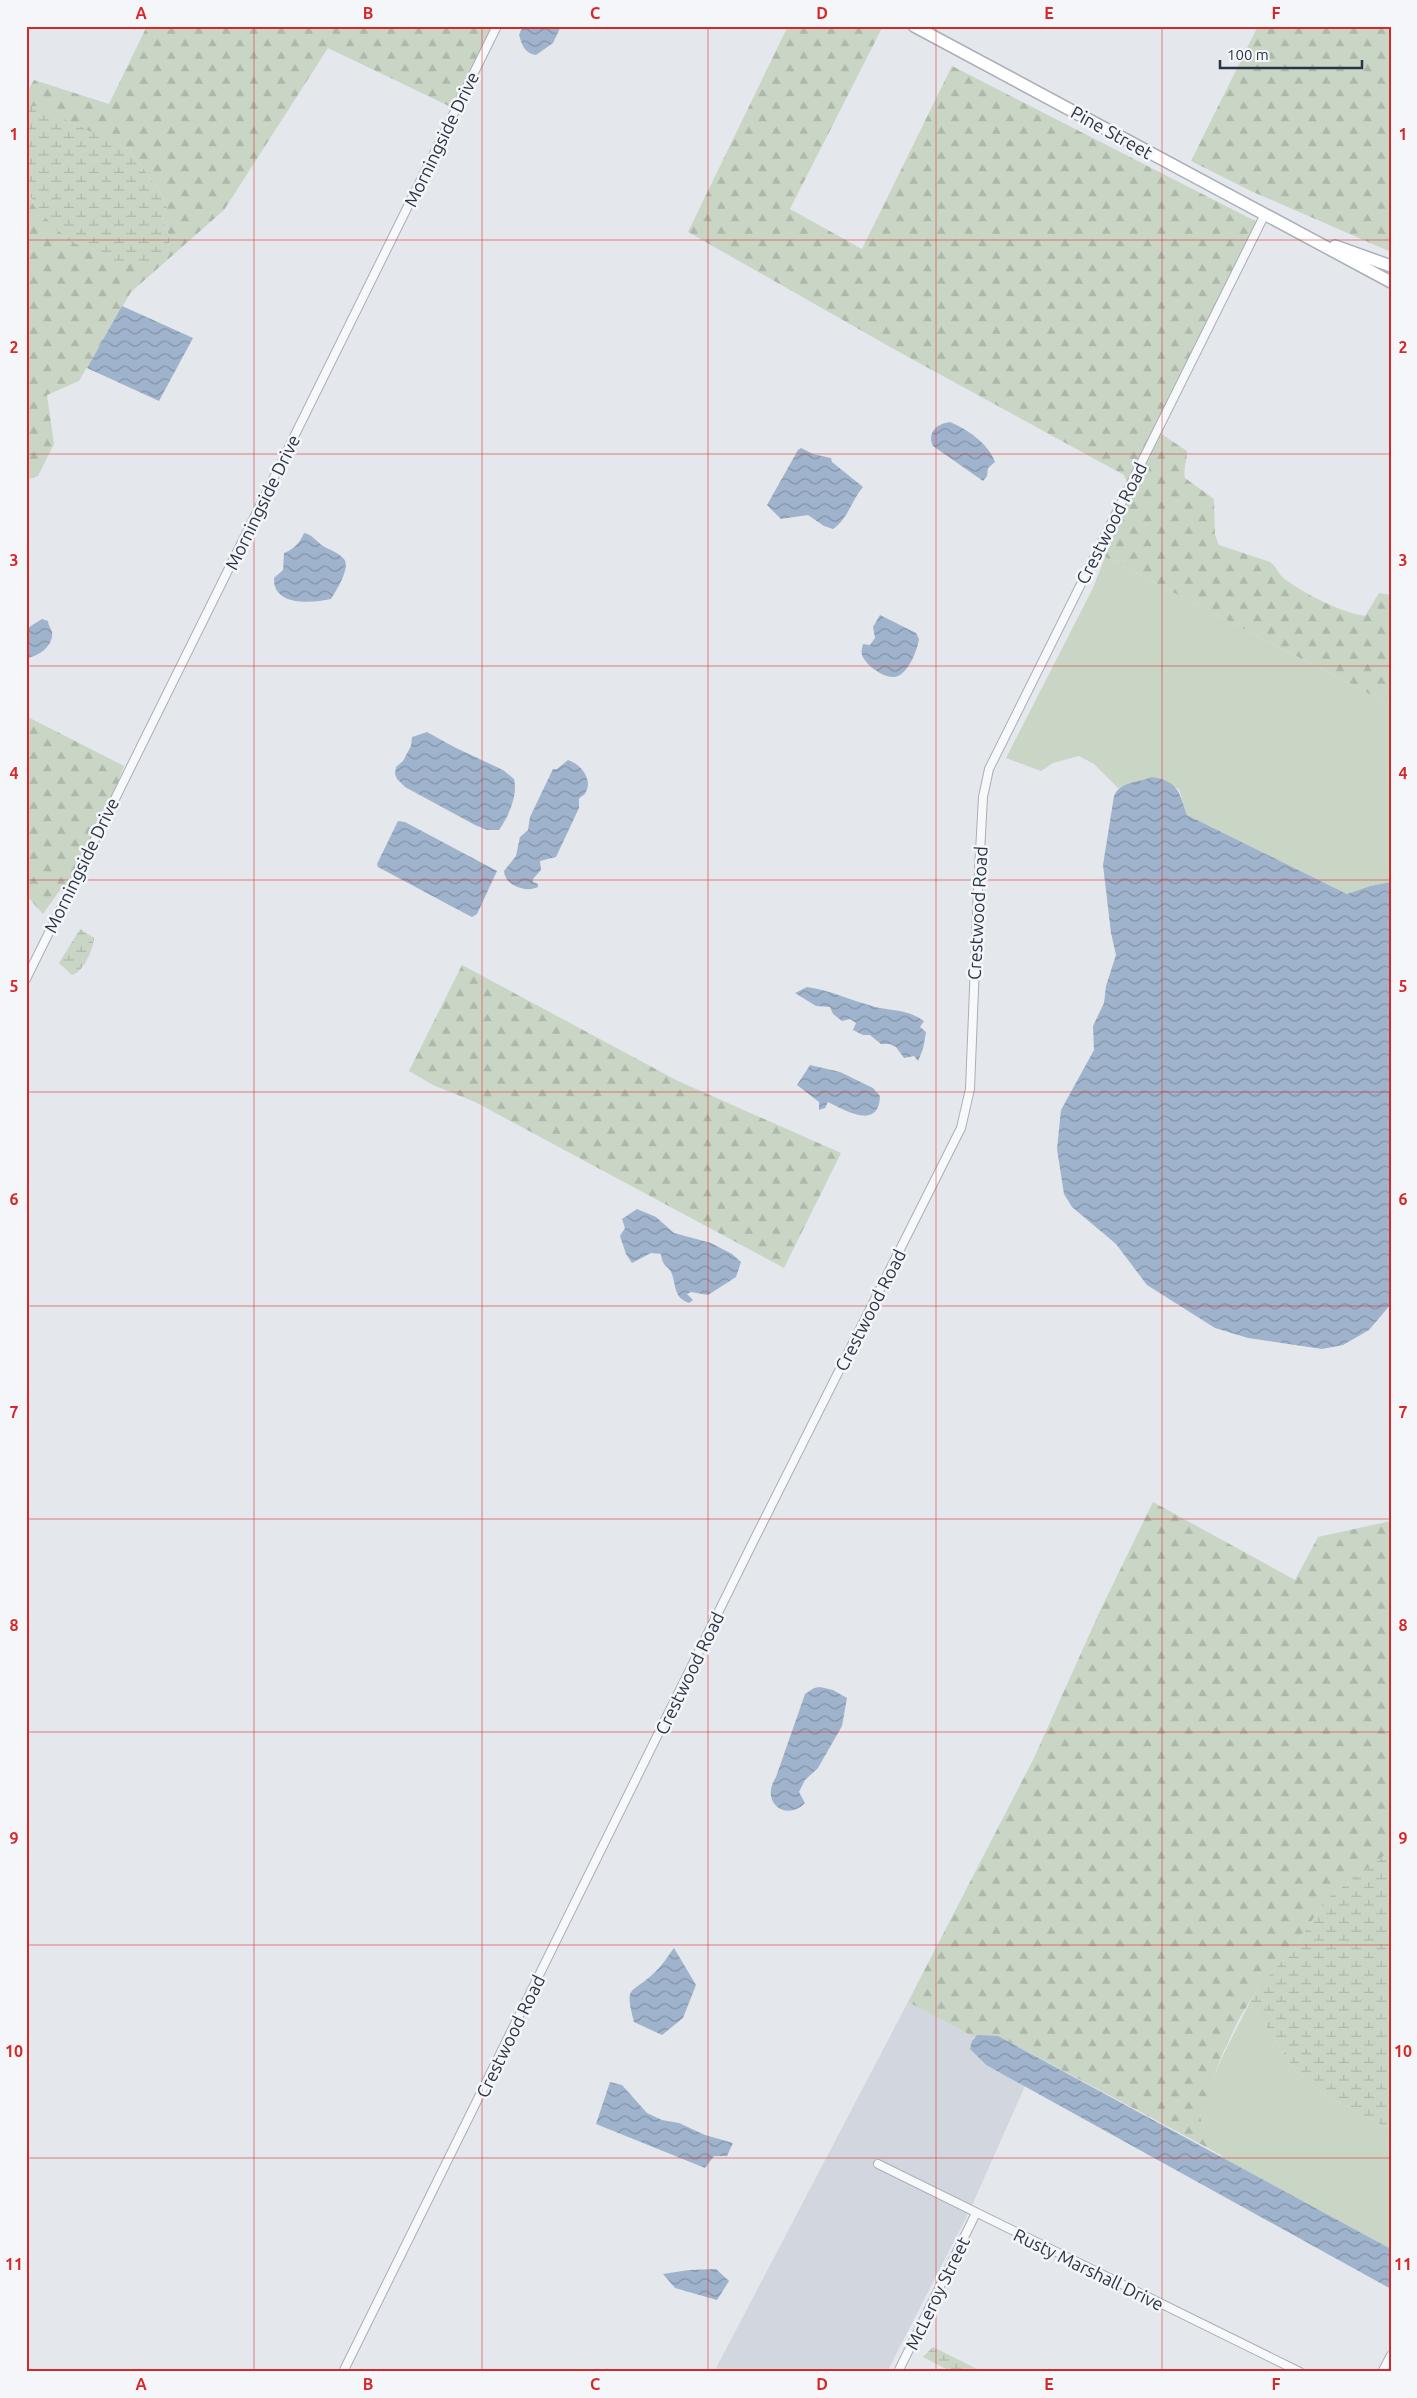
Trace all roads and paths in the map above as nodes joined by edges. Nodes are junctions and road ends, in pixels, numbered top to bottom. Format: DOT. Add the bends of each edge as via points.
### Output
graph roads {
  1 [pos="497,26"];
  2 [pos="914,26"];
  3 [pos="1265,214"];
  4 [pos="1310,238"];
  5 [pos="1391,266"];
  6 [pos="1391,282"];
  7 [pos="26,979"];
  8 [pos="878,2164"];
  9 [pos="976,2213"];
  10 [pos="1391,2355"];
  11 [pos="343,2372"];
  12 [pos="898,2372"];
  13 [pos="1300,2372"];
  14 [pos="1382,2372"];
  1 -- 7 [label="street, Morningside Drive"];
  2 -- 3 [label="main road, Pine Street"];
  3 -- 4 [label="main road, Pine Street"];
  3 -- 11 [label="street, Crestwood Road" via="989,769 983,797 970,1088 961,1128"];
  4 -- 5 [label="main road, Pine Street"];
  4 -- 6 [label="main road, Pine Street"];
  8 -- 9 [label="street, Rusty Marshall Drive"];
  9 -- 12 [label="street, McLeroy Street"];
  9 -- 13 [label="street, Rusty Marshall Drive"];
  10 -- 14 [label="street"];
}
